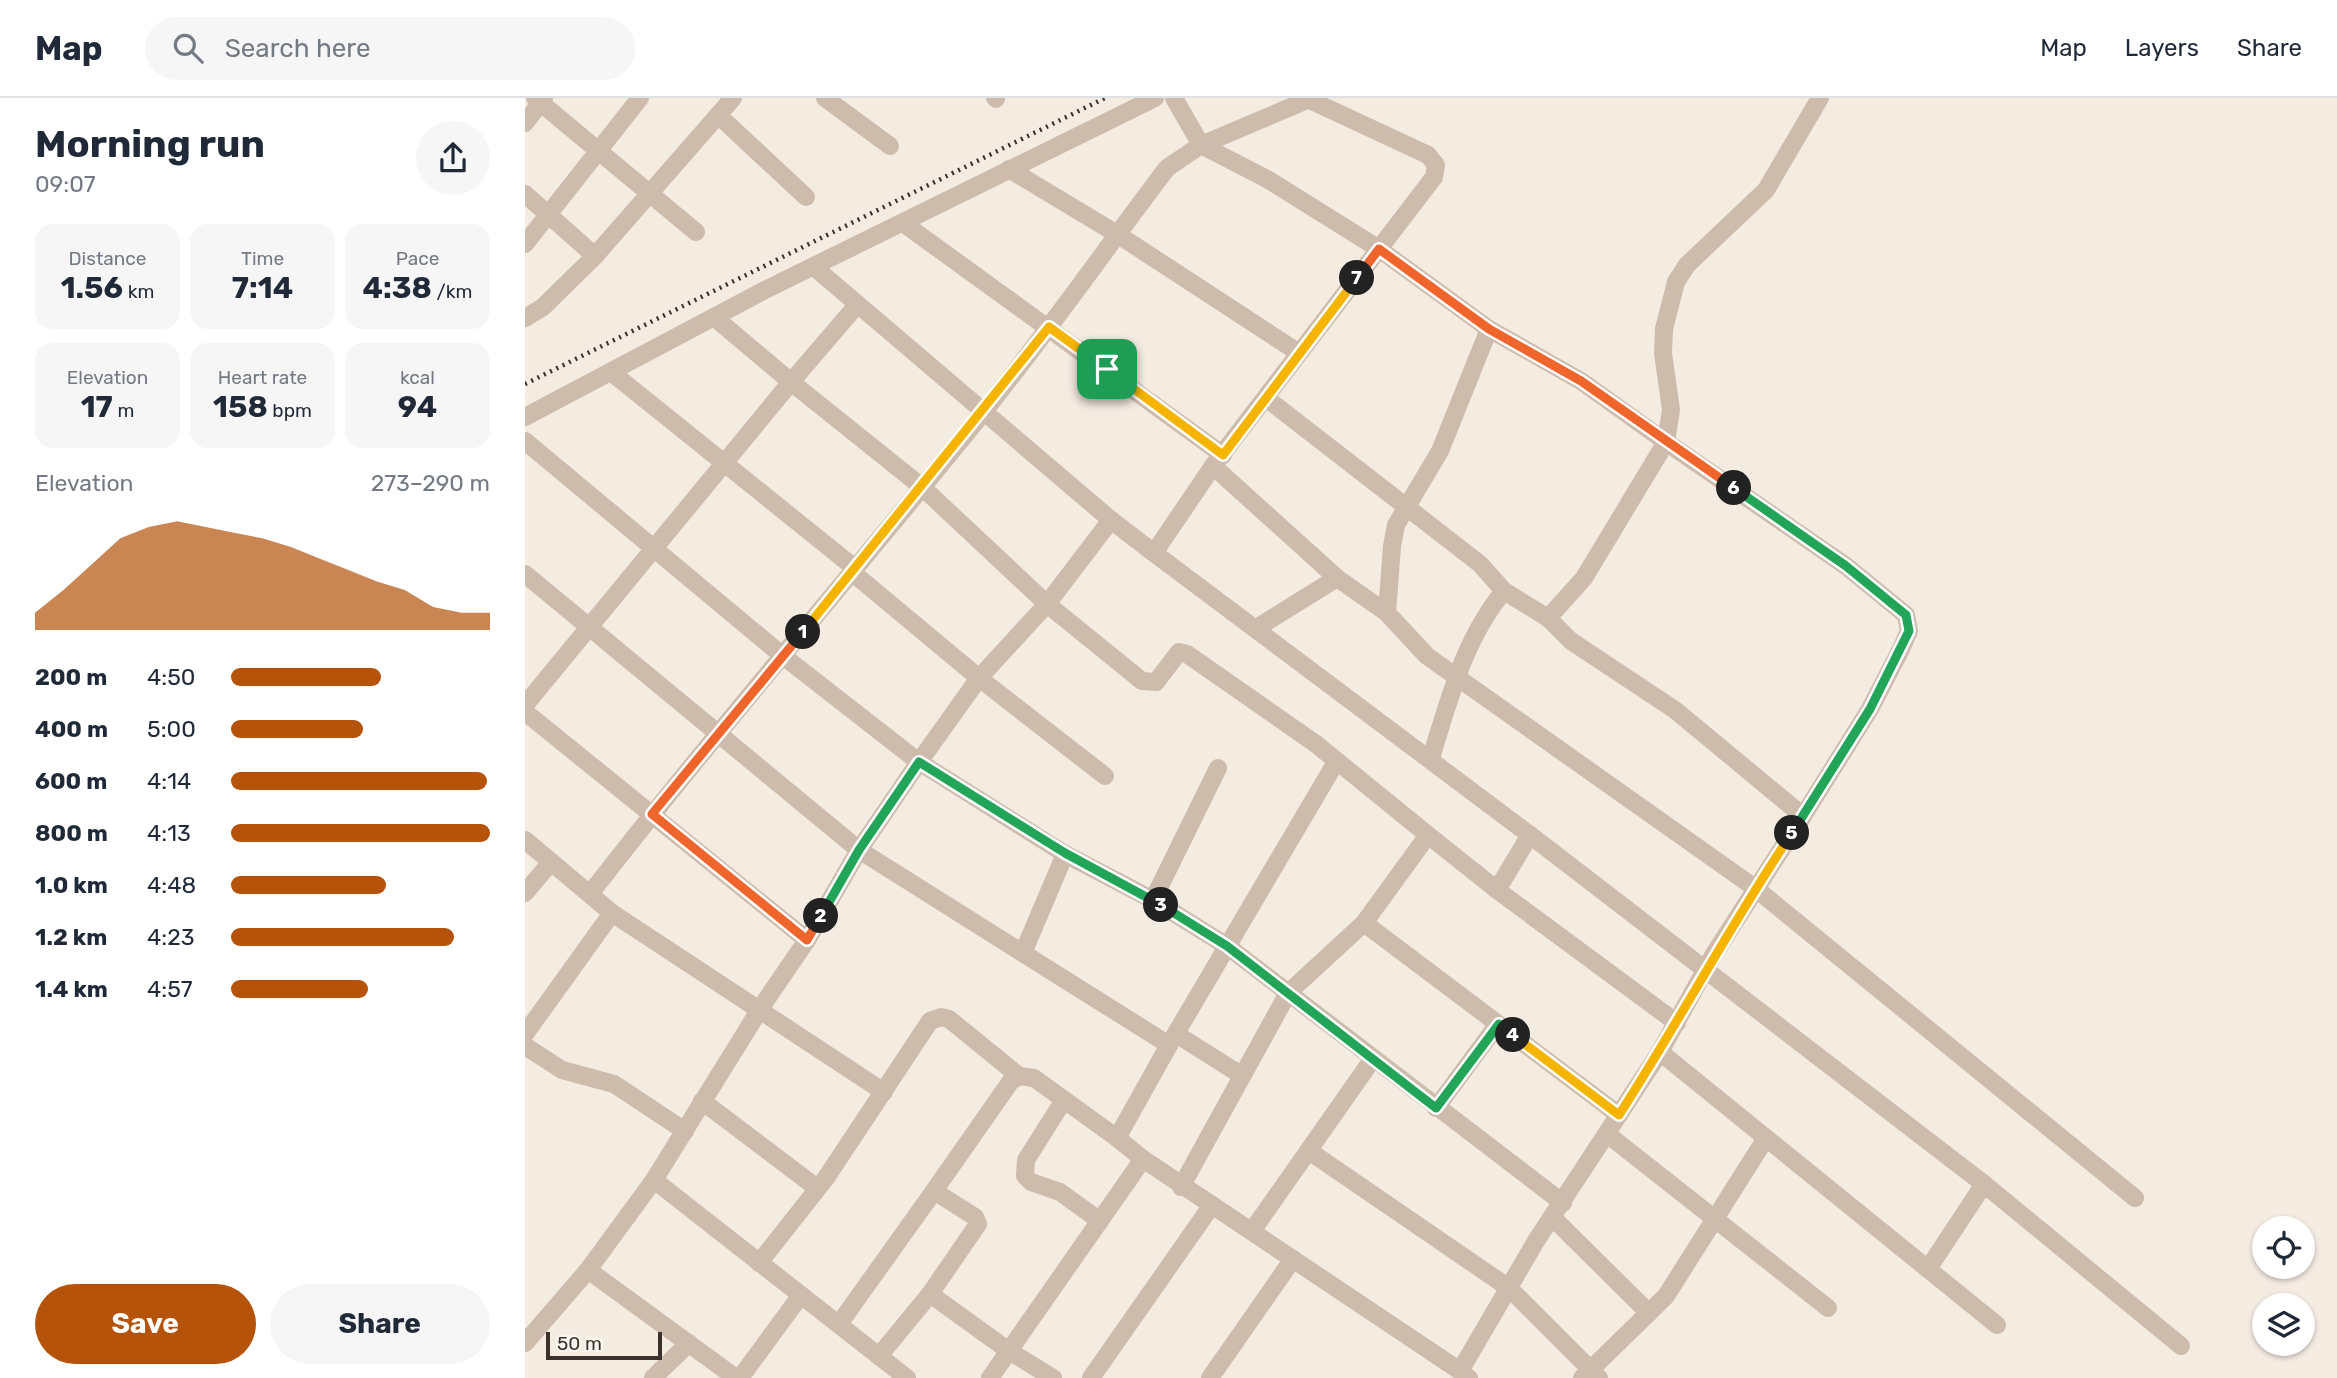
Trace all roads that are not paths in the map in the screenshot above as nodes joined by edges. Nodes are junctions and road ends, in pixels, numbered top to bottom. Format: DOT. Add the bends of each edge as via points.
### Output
graph roads {
  1 [pos="640,98"];
  2 [pos="733,98"];
  3 [pos="825,98"];
  4 [pos="1155,98"];
  5 [pos="1174,98"];
  6 [pos="1820,98"];
  7 [pos="1311,99"];
  8 [pos="540,100"];
  9 [pos="718,116"];
  10 [pos="525,123"];
  11 [pos="1201,145"];
  12 [pos="890,146"];
  13 [pos="598,150"];
  14 [pos="1010,169"];
  15 [pos="525,194"];
  16 [pos="650,194"];
  17 [pos="806,197"];
  18 [pos="547,214"];
  19 [pos="903,223"];
  20 [pos="697,232"];
  21 [pos="1117,234"];
  22 [pos="525,244"];
  23 [pos="1379,249"];
  24 [pos="595,256"];
  25 [pos="814,267"];
  26 [pos="857,305"];
  27 [pos="715,317"];
  28 [pos="525,318"];
  29 [pos="1049,327"];
  30 [pos="1489,329"];
  31 [pos="1299,353"];
  32 [pos="611,372"];
  33 [pos="790,382"];
  34 [pos="1266,398"];
  35 [pos="984,410"];
  36 [pos="525,417"];
  37 [pos="525,441"];
  38 [pos="1666,442"];
  39 [pos="1218,461"];
  40 [pos="725,462"];
  41 [pos="922,487"];
  42 [pos="1406,507"];
  43 [pos="1111,520"];
  44 [pos="653,548"];
  45 [pos="1154,553"];
  46 [pos="854,571"];
  47 [pos="525,574"];
  48 [pos="1337,578"];
  49 [pos="1504,591"];
  50 [pos="1048,604"];
  51 [pos="1387,613"];
  52 [pos="1548,618"];
  53 [pos="588,626"];
  54 [pos="1255,629"];
  55 [pos="783,656"];
  56 [pos="1456,677"];
  57 [pos="979,678"];
  58 [pos="525,705"];
  59 [pos="525,712"];
  60 [pos="718,737"];
  61 [pos="1431,758"];
  62 [pos="919,762"];
  63 [pos="1336,762"];
  64 [pos="1218,768"];
  65 [pos="1105,776"];
  66 [pos="652,814"];
  67 [pos="1803,816"];
  68 [pos="1428,835"];
  69 [pos="1530,835"];
  70 [pos="525,840"];
  71 [pos="859,850"];
  72 [pos="1065,853"];
  73 [pos="551,862"];
  74 [pos="1755,888"];
  75 [pos="1497,890"];
  76 [pos="525,893"];
  77 [pos="590,894"];
  78 [pos="1153,900"];
  79 [pos="612,913"];
  80 [pos="1364,923"];
  81 [pos="807,940"];
  82 [pos="1227,946"];
  83 [pos="1023,953"];
  84 [pos="1707,970"];
  85 [pos="1288,993"];
  86 [pos="760,1009"];
  87 [pos="1677,1023"];
  88 [pos="1499,1024"];
  89 [pos="525,1034"];
  90 [pos="1173,1040"];
  91 [pos="525,1046"];
  92 [pos="1660,1052"];
  93 [pos="1372,1059"];
  94 [pos="1241,1075"];
  95 [pos="1019,1076"];
  96 [pos="884,1091"];
  97 [pos="1064,1100"];
  98 [pos="702,1101"];
  99 [pos="1436,1108"];
  100 [pos="1619,1115"];
  101 [pos="685,1130"];
  102 [pos="1607,1134"];
  103 [pos="1117,1138"];
  104 [pos="1766,1138"];
  105 [pos="1309,1151"];
  106 [pos="1143,1159"];
  107 [pos="654,1180"];
  108 [pos="1984,1184"];
  109 [pos="1181,1187"];
  110 [pos="817,1188"];
  111 [pos="934,1191"];
  112 [pos="2135,1198"];
  113 [pos="1212,1205"];
  114 [pos="1557,1210"];
  115 [pos="1714,1217"];
  116 [pos="1100,1221"];
  117 [pos="1252,1231"];
  118 [pos="1293,1259"];
  119 [pos="759,1263"];
  120 [pos="1928,1269"];
  121 [pos="588,1270"];
  122 [pos="1509,1288"];
  123 [pos="930,1294"];
  124 [pos="801,1295"];
  125 [pos="1828,1308"];
  126 [pos="1649,1313"];
  127 [pos="839,1324"];
  128 [pos="1997,1325"];
  129 [pos="525,1343"];
  130 [pos="689,1343"];
  131 [pos="2181,1346"];
  132 [pos="1009,1351"];
  133 [pos="879,1356"];
  134 [pos="1465,1375"];
  135 [pos="1591,1375"];
  136 [pos="653,1378"];
  137 [pos="738,1378"];
  138 [pos="907,1378"];
  139 [pos="990,1378"];
  140 [pos="1053,1378"];
  141 [pos="1091,1378"];
  142 [pos="1210,1378"];
  1 -- 13 [label="street"];
  2 -- 9 [label="street"];
  3 -- 12 [label="street"];
  4 -- 14 [label="street"];
  5 -- 11 [label="street"];
  6 -- 38 [label="street" via="1766,190 1687,265 1676,282 1664,329 1671,410"];
  7 -- 11 [label="street"];
  7 -- 23 [label="street" via="1415,147 1436,166 1434,177"];
  8 -- 10 [label="street"];
  8 -- 13 [label="street"];
  9 -- 16 [label="street"];
  9 -- 17 [label="street"];
  11 -- 21 [label="street" via="1167,169"];
  11 -- 23 [label="street" via="1267,179"];
  13 -- 16 [label="street"];
  13 -- 18 [label="street"];
  14 -- 19 [label="street"];
  14 -- 21 [label="street"];
  15 -- 18 [label="street"];
  16 -- 20 [label="street"];
  16 -- 24 [label="street"];
  18 -- 22 [label="street"];
  18 -- 24 [label="street"];
  19 -- 25 [label="street"];
  19 -- 29 [label="street"];
  21 -- 29 [label="street"];
  21 -- 31 [label="street"];
  23 -- 30 [label="street"];
  23 -- 31 [label="street"];
  24 -- 28 [label="street" via="543,307"];
  25 -- 26 [label="street"];
  25 -- 27 [label="street"];
  26 -- 33 [label="street"];
  26 -- 35 [label="street"];
  27 -- 32 [label="street"];
  27 -- 33 [label="street"];
  29 -- 35 [label="street"];
  29 -- 39 [label="street"];
  30 -- 38 [label="street" via="1581,381"];
  30 -- 42 [label="street" via="1440,451"];
  31 -- 34 [label="street"];
  32 -- 36 [label="street"];
  32 -- 40 [label="street"];
  33 -- 40 [label="street"];
  33 -- 41 [label="street"];
  34 -- 39 [label="street"];
  34 -- 42 [label="street"];
  35 -- 41 [label="street"];
  35 -- 43 [label="street"];
  37 -- 44 [label="street"];
  38 -- 52 [label="street" via="1584,578"];
  38 -- 67 [label="street" via="1846,566 1906,615 1909,631 1895,661"];
  39 -- 45 [label="street"];
  39 -- 48 [label="street"];
  40 -- 44 [label="street"];
  40 -- 46 [label="street"];
  41 -- 46 [label="street"];
  41 -- 50 [label="street"];
  42 -- 49 [label="street" via="1480,565"];
  42 -- 51 [label="street" via="1392,547"];
  43 -- 45 [label="street"];
  43 -- 50 [label="street"];
  44 -- 53 [label="street"];
  44 -- 55 [label="street"];
  45 -- 54 [label="street"];
  46 -- 55 [label="street"];
  46 -- 57 [label="street"];
  47 -- 53 [label="street"];
  48 -- 51 [label="street"];
  48 -- 54 [label="street"];
  49 -- 52 [label="street"];
  49 -- 56 [label="street" via="1489,610"];
  50 -- 57 [label="street"];
  50 -- 63 [label="street" via="1142,681 1156,682 1174,655 1187,654"];
  51 -- 56 [label="street" via="1427,656"];
  52 -- 67 [label="street" via="1571,641 1675,709"];
  53 -- 58 [label="street"];
  53 -- 60 [label="street"];
  54 -- 61 [label="street"];
  55 -- 60 [label="street"];
  55 -- 62 [label="street"];
  56 -- 61 [label="street"];
  56 -- 74 [label="street"];
  57 -- 62 [label="street"];
  57 -- 65 [label="street"];
  59 -- 66 [label="street"];
  60 -- 66 [label="street"];
  60 -- 71 [label="street"];
  61 -- 69 [label="street"];
  62 -- 71 [label="street"];
  62 -- 72 [label="street"];
  63 -- 68 [label="street"];
  63 -- 82 [label="street"];
  64 -- 78 [label="street"];
  66 -- 77 [label="street"];
  66 -- 81 [label="street"];
  67 -- 74 [label="street"];
  68 -- 75 [label="street"];
  68 -- 80 [label="street"];
  69 -- 75 [label="street"];
  69 -- 84 [label="street"];
  70 -- 73 [label="street"];
  71 -- 81 [label="street"];
  71 -- 83 [label="street"];
  72 -- 78 [label="street"];
  72 -- 83 [label="street"];
  73 -- 76 [label="street"];
  73 -- 77 [label="street"];
  74 -- 84 [label="street"];
  74 -- 112 [label="street"];
  75 -- 87 [label="street"];
  77 -- 79 [label="street"];
  78 -- 82 [label="street"];
  79 -- 86 [label="street"];
  79 -- 89 [label="street"];
  80 -- 85 [label="street"];
  80 -- 88 [label="street"];
  81 -- 86 [label="street"];
  82 -- 85 [label="street"];
  82 -- 90 [label="street"];
  83 -- 90 [label="street"];
  84 -- 87 [label="street"];
  84 -- 108 [label="street"];
  85 -- 93 [label="street"];
  85 -- 94 [label="street"];
  86 -- 96 [label="street"];
  86 -- 98 [label="street"];
  87 -- 92 [label="street"];
  88 -- 99 [label="street"];
  88 -- 100 [label="street"];
  90 -- 94 [label="street"];
  90 -- 103 [label="street"];
  91 -- 101 [label="street" via="562,1070 614,1084"];
  92 -- 100 [label="street"];
  92 -- 104 [label="street"];
  93 -- 99 [label="street"];
  93 -- 105 [label="street"];
  94 -- 109 [label="street"];
  95 -- 96 [label="street" via="949,1019 940,1017 930,1021"];
  95 -- 97 [label="street" via="1034,1078"];
  95 -- 111 [label="street"];
  96 -- 110 [label="street"];
  97 -- 103 [label="street"];
  97 -- 116 [label="street" via="1026,1160 1025,1176 1060,1192"];
  98 -- 101 [label="street"];
  98 -- 110 [label="street"];
  99 -- 114 [label="street"];
  100 -- 102 [label="street"];
  101 -- 107 [label="street"];
  102 -- 114 [label="street"];
  102 -- 115 [label="street"];
  103 -- 106 [label="street"];
  104 -- 115 [label="street"];
  104 -- 120 [label="street"];
  105 -- 117 [label="street"];
  105 -- 122 [label="street"];
  106 -- 109 [label="street"];
  106 -- 116 [label="street"];
  107 -- 119 [label="street"];
  107 -- 121 [label="street"];
  108 -- 120 [label="street"];
  108 -- 131 [label="street"];
  109 -- 113 [label="street"];
  110 -- 119 [label="street"];
  111 -- 123 [label="street" via="975,1217 978,1224"];
  111 -- 127 [label="street"];
  113 -- 117 [label="street"];
  113 -- 141 [label="street"];
  114 -- 122 [label="street"];
  114 -- 126 [label="street"];
  115 -- 125 [label="street"];
  115 -- 126 [label="street" via="1686,1267"];
  116 -- 132 [label="street"];
  117 -- 118 [label="street"];
  118 -- 134 [label="street"];
  118 -- 142 [label="street"];
  119 -- 124 [label="street"];
  120 -- 128 [label="street"];
  121 -- 129 [label="street"];
  121 -- 130 [label="street"];
  122 -- 134 [label="street"];
  122 -- 135 [label="street"];
  123 -- 132 [label="street"];
  123 -- 133 [label="street"];
  124 -- 127 [label="street"];
  124 -- 137 [label="street"];
  126 -- 135 [label="street"];
  127 -- 133 [label="street"];
  130 -- 136 [label="street"];
  130 -- 137 [label="street"];
  132 -- 139 [label="street"];
  132 -- 140 [label="street"];
  133 -- 138 [label="street"];
}
